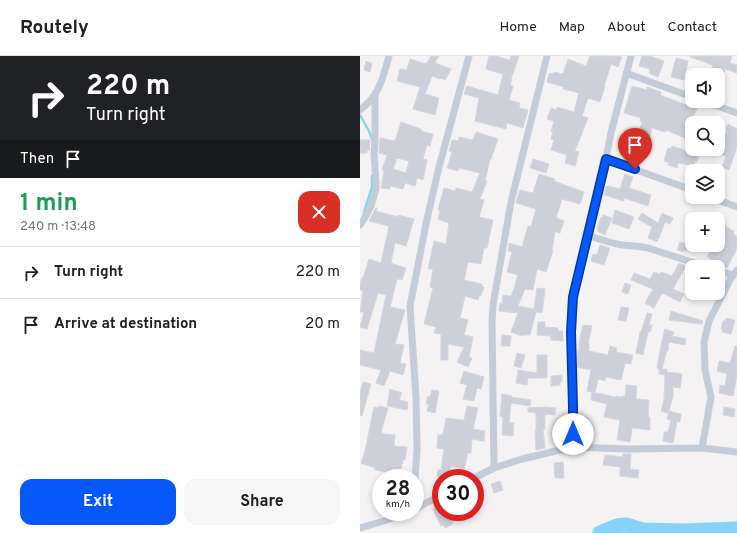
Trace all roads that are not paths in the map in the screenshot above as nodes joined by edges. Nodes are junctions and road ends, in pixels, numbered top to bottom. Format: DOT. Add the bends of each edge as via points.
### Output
graph roads {
  1 [pos="389,56"];
  2 [pos="470,56"];
  3 [pos="547,56"];
  4 [pos="631,56"];
  5 [pos="626,73"];
  6 [pos="685,94"];
  7 [pos="375,96"];
  8 [pos="723,108"];
  9 [pos="360,110"];
  10 [pos="737,113"];
  11 [pos="606,159"];
  12 [pos="685,187"];
  13 [pos="725,203"];
  14 [pos="737,208"];
  15 [pos="360,225"];
  16 [pos="587,235"];
  17 [pos="685,260"];
  18 [pos="725,271"];
  19 [pos="735,273"];
  20 [pos="573,447"];
  21 [pos="702,448"];
  22 [pos="737,452"];
  23 [pos="494,468"];
  24 [pos="416,469"];
  25 [pos="484,473"];
  26 [pos="384,521"];
  27 [pos="360,528"];
  1 -- 7 [label="street"];
  2 -- 24 [label="street" via="439,167 410,306 416,398"];
  3 -- 23 [label="street" via="511,202 493,305"];
  4 -- 5 [label="street"];
  5 -- 6 [label="street"];
  5 -- 11 [label="street"];
  7 -- 9 [label="street"];
  7 -- 15 [label="street" via="376,188 371,206"];
  8 -- 10 [label="street"];
  11 -- 12 [label="street"];
  11 -- 16 [label="street"];
  13 -- 14 [label="street"];
  16 -- 17 [label="street" via="612,243 648,248"];
  16 -- 20 [label="street" via="571,317"];
  18 -- 19 [label="street"];
  19 -- 21 [label="street" via="709,321 704,342 705,370 711,397"];
  20 -- 21 [label="street"];
  20 -- 23 [label="street"];
  21 -- 22 [label="street"];
  23 -- 25 [label="street"];
  26 -- 27 [label="street"];
}
